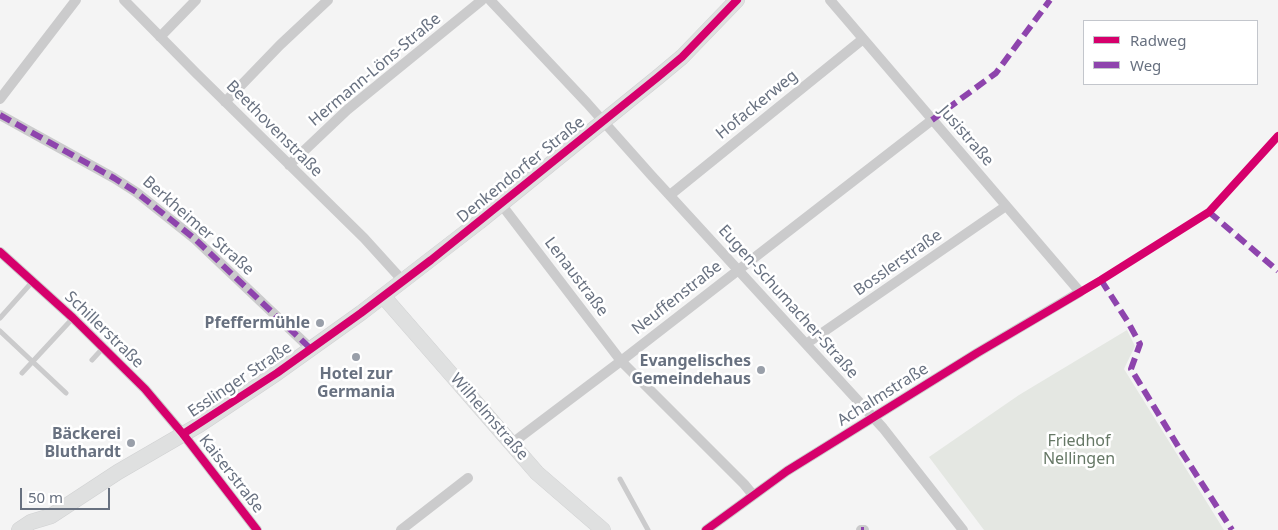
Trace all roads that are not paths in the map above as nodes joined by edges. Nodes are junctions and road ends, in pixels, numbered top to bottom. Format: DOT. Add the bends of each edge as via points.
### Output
graph roads {
  1 [pos="76,0"];
  2 [pos="124,0"];
  3 [pos="196,0"];
  4 [pos="328,0"];
  5 [pos="482,0"];
  6 [pos="490,0"];
  7 [pos="737,0"];
  8 [pos="830,0"];
  9 [pos="160,37"];
  10 [pos="863,39"];
  11 [pos="0,99"];
  12 [pos="225,102"];
  13 [pos="0,115"];
  14 [pos="932,120"];
  15 [pos="603,122"];
  16 [pos="289,166"];
  17 [pos="670,194"];
  18 [pos="501,204"];
  19 [pos="1006,206"];
  20 [pos="0,252"];
  21 [pos="738,270"];
  22 [pos="33,281"];
  23 [pos="403,281"];
  24 [pos="1080,292"];
  25 [pos="383,296"];
  26 [pos="0,318"];
  27 [pos="73,318"];
  28 [pos="0,331"];
  29 [pos="806,344"];
  30 [pos="103,347"];
  31 [pos="311,349"];
  32 [pos="92,360"];
  33 [pos="621,361"];
  34 [pos="32,362"];
  35 [pos="22,373"];
  36 [pos="66,393"];
  37 [pos="873,418"];
  38 [pos="183,434"];
  39 [pos="511,444"];
  40 [pos="468,478"];
  41 [pos="620,479"];
  42 [pos="753,495"];
  43 [pos="51,516"];
  44 [pos="19,530"];
  45 [pos="40,530"];
  46 [pos="257,530"];
  47 [pos="400,530"];
  48 [pos="603,530"];
  49 [pos="648,530"];
  50 [pos="706,530"];
  51 [pos="963,530"];
  1 -- 11 [label="street"];
  2 -- 9 [label="street, Beethovenstraße"];
  3 -- 9 [label="street"];
  4 -- 12 [label="street"];
  5 -- 16 [label="street, Hermann-Löns-Straße" via="347,110"];
  6 -- 15 [label="street, Eugen-Schumacher-Straße"];
  7 -- 15 [label="main road, Denkendorfer Straße" via="682,57"];
  8 -- 10 [label="street, Jusistraße"];
  9 -- 12 [label="street, Beethovenstraße"];
  10 -- 14 [label="street, Jusistraße"];
  10 -- 17 [label="street, Hofackerweg"];
  12 -- 16 [label="street, Beethovenstraße"];
  13 -- 31 [label="street, Berkheimer Straße" via="136,192 195,239"];
  14 -- 19 [label="street, Jusistraße"];
  14 -- 21 [label="street, Neuffenstraße"];
  15 -- 17 [label="street, Eugen-Schumacher-Straße"];
  15 -- 18 [label="main road, Denkendorfer Straße"];
  16 -- 23 [label="street, Beethovenstraße" via="364,238"];
  17 -- 21 [label="street, Eugen-Schumacher-Straße"];
  18 -- 23 [label="main road, Denkendorfer Straße"];
  18 -- 33 [label="street, Lenaustraße"];
  19 -- 24 [label="street, Jusistraße"];
  19 -- 29 [label="street, Bosslerstraße"];
  20 -- 22 [label="street, Schillerstraße"];
  21 -- 29 [label="street, Eugen-Schumacher-Straße"];
  21 -- 33 [label="street, Neuffenstraße"];
  22 -- 26 [label="lane"];
  22 -- 27 [label="street, Schillerstraße"];
  23 -- 25 [label="main road, Denkendorfer Straße"];
  24 -- 37 [label="street, Achalmstraße"];
  25 -- 31 [label="main road, Denkendorfer Straße"];
  25 -- 39 [label="main road, Wilhelmstraße"];
  27 -- 30 [label="street, Schillerstraße"];
  27 -- 34 [label="lane"];
  28 -- 34 [label="lane"];
  29 -- 37 [label="street, Eugen-Schumacher-Straße"];
  30 -- 32 [label="lane"];
  30 -- 38 [label="street, Schillerstraße"];
  31 -- 38 [label="main road, Esslinger Straße"];
  33 -- 39 [label="street, Neuffenstraße"];
  33 -- 42 [label="street, Lenaustraße"];
  34 -- 35 [label="lane"];
  34 -- 36 [label="lane"];
  37 -- 42 [label="street, Achalmstraße"];
  37 -- 51 [label="street, Eugen-Schumacher-Straße"];
  38 -- 43 [label="main road, Esslinger Straße"];
  38 -- 46 [label="street, Kaiserstraße"];
  39 -- 48 [label="main road, Wilhelmstraße" via="548,483"];
  40 -- 47 [label="street"];
  41 -- 49 [label="lane"];
  42 -- 50 [label="street, Achalmstraße"];
  43 -- 44 [label="main road, Esslinger Straße" via="31,522"];
  43 -- 45 [label="main road, Esslinger Straße"];
}
